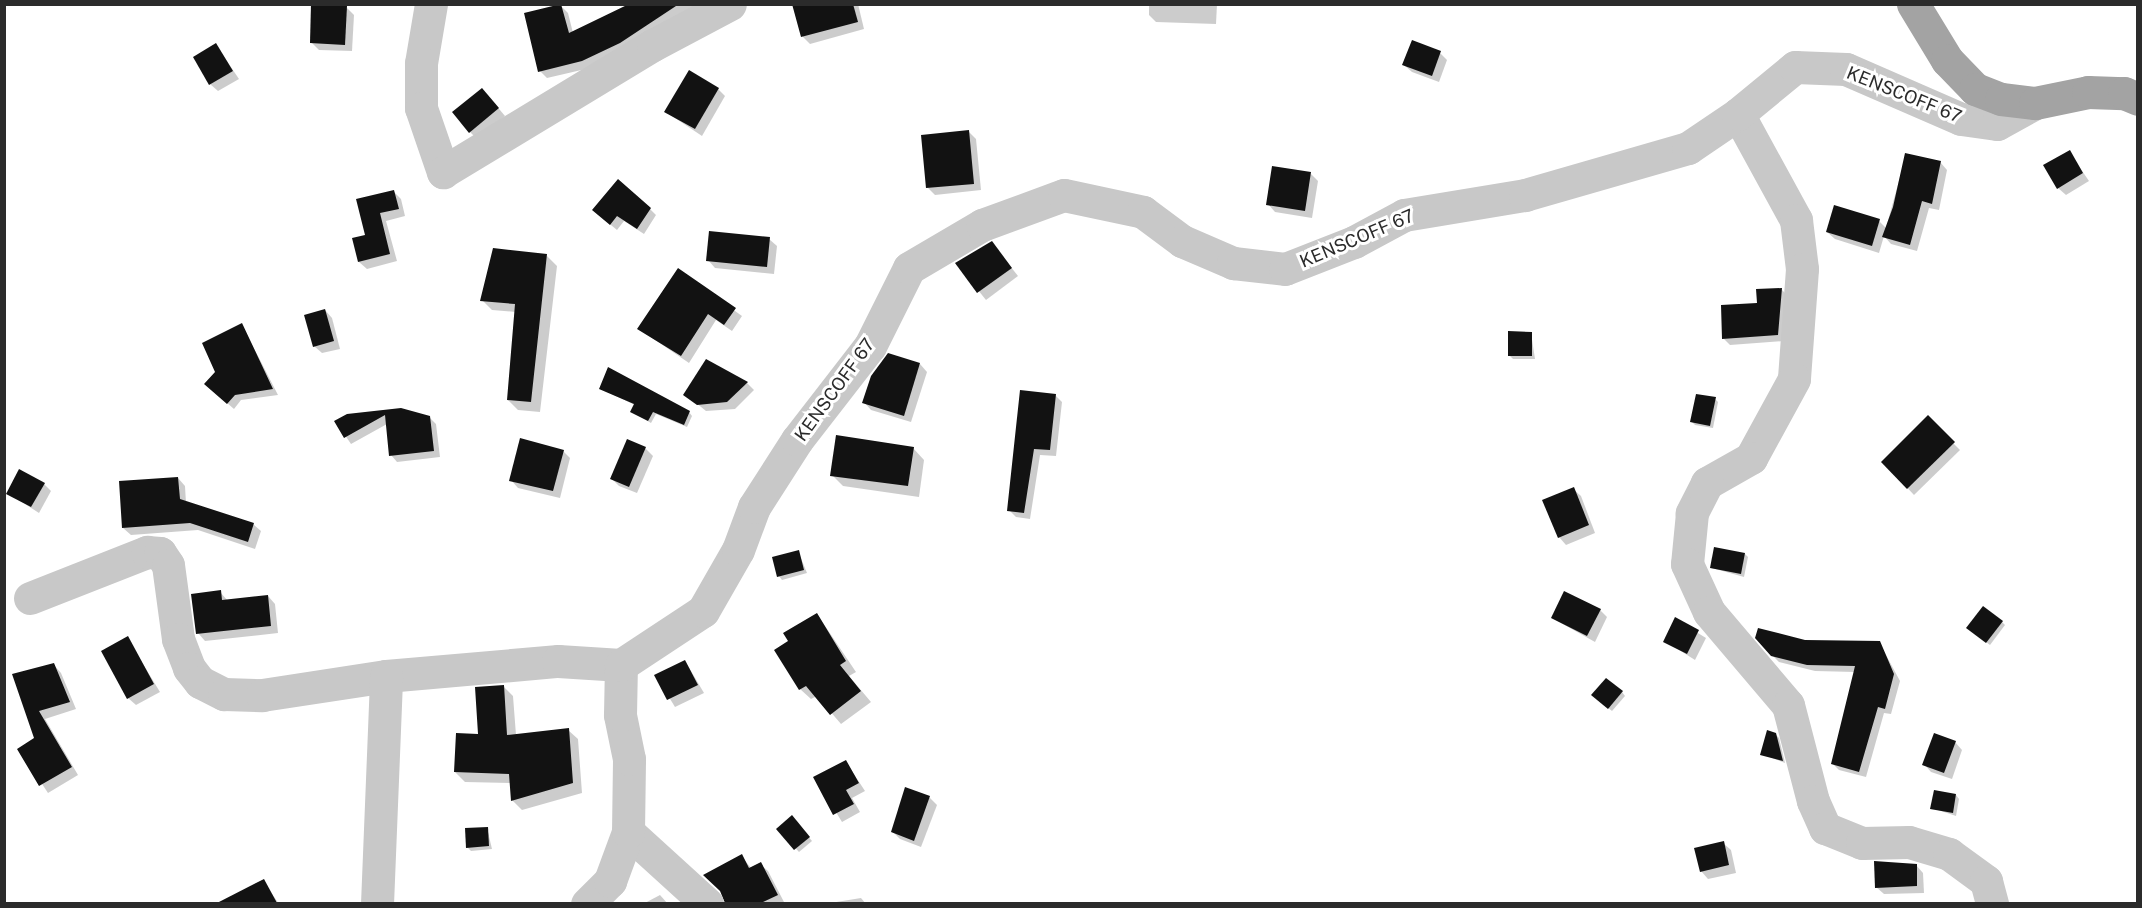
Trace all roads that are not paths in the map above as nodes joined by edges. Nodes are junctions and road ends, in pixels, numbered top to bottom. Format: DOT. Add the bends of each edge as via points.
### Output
graph roads {
  1 [pos="431,4"];
  2 [pos="730,4"];
  3 [pos="1913,4"];
  4 [pos="2138,99"];
  5 [pos="2035,103"];
  6 [pos="1738,114"];
  7 [pos="30,598"];
  8 [pos="621,665"];
  9 [pos="386,676"];
  10 [pos="628,832"];
  11 [pos="377,903"];
  12 [pos="587,903"];
  13 [pos="707,903"];
  14 [pos="1992,903"];
  1 -- 2 [label="street" via="421,63 422,108 443,172 653,45"];
  3 -- 5 [label="main road" via="1947,60 1975,89 2001,99"];
  4 -- 5 [label="main road" via="2124,93 2088,92"];
  5 -- 6 [label="street, KENSCOFF 67" via="1997,124 1961,119 1846,69 1795,67"];
  6 -- 8 [label="street, KENSCOFF 67" via="1688,148 1525,195 1404,215 1354,242 1285,269 1233,262 1182,241 1143,212 1064,195 982,225 909,268 870,346 797,440 754,507 738,550 704,611"];
  6 -- 14 [label="street" via="1796,220 1802,269 1794,379 1751,458 1707,483 1692,513 1687,564 1709,612 1788,705 1813,801 1825,828 1863,843 1909,842 1949,854 1986,881"];
  7 -- 9 [label="street" via="160,553 168,565 178,639 189,668 200,682 224,694 262,695"];
  8 -- 9 [label="street" via="558,661"];
  8 -- 10 [label="street" via="620,715 629,759"];
  9 -- 11 [label="street"];
  10 -- 12 [label="street" via="610,881"];
  10 -- 13 [label="street" via="662,867"];
}
